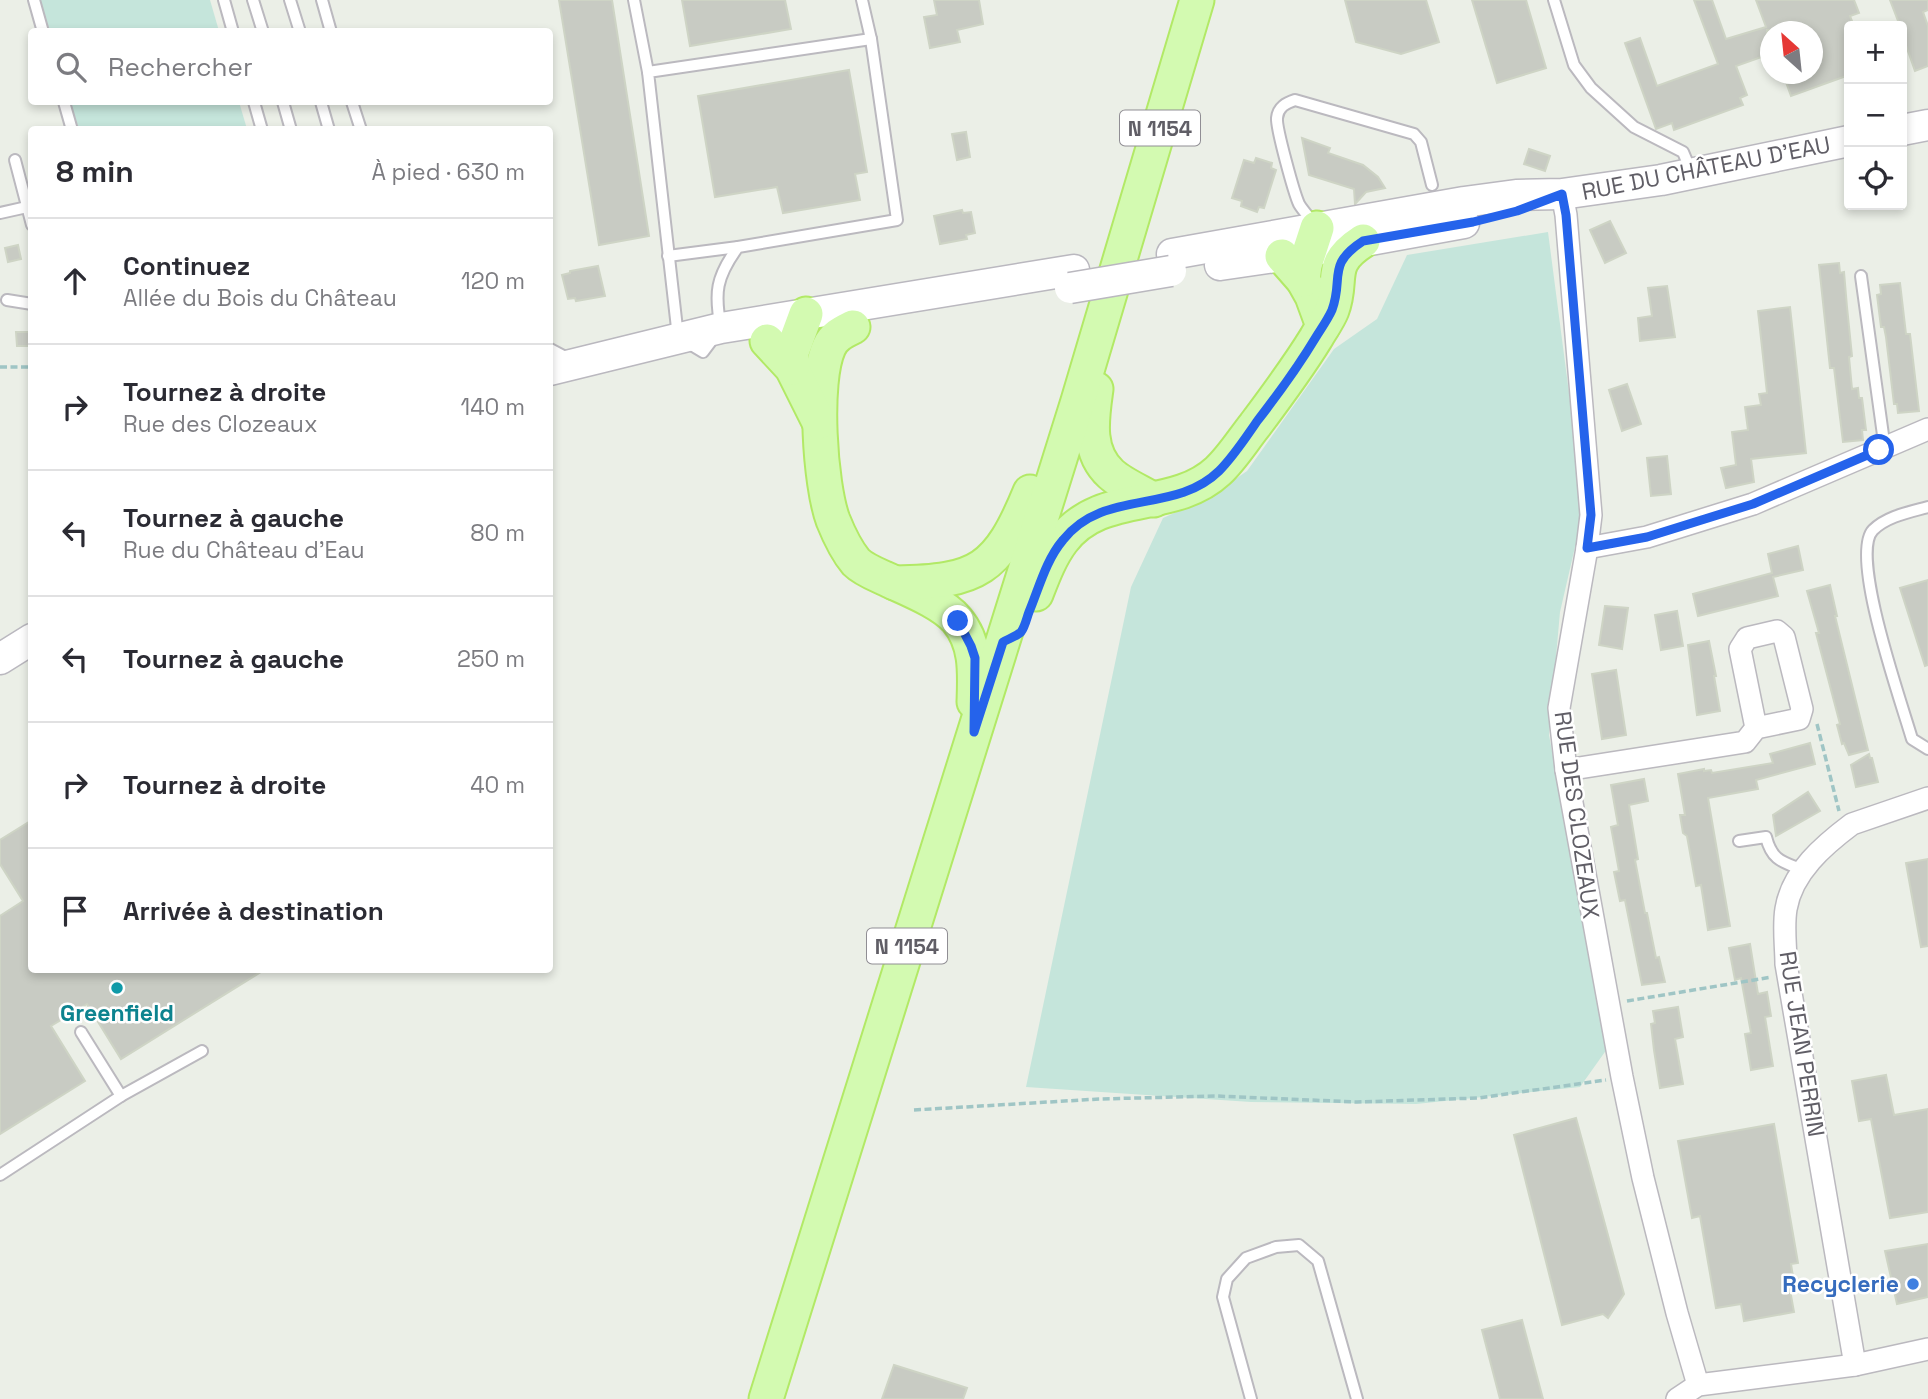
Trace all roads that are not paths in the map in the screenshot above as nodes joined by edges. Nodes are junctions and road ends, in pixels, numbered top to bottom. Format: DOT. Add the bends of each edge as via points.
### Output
graph roads {
  1 [pos="34,0"];
  2 [pos="224,0"];
  3 [pos="253,0"];
  4 [pos="290,0"];
  5 [pos="322,0"];
  6 [pos="634,0"];
  7 [pos="862,0"];
  8 [pos="1197,0"];
  9 [pos="1554,0"];
  10 [pos="42,28"];
  11 [pos="232,28"];
  12 [pos="262,28"];
  13 [pos="299,28"];
  14 [pos="330,28"];
  15 [pos="871,39"];
  16 [pos="648,72"];
  17 [pos="65,105"];
  18 [pos="255,105"];
  19 [pos="284,105"];
  20 [pos="322,105"];
  21 [pos="353,105"];
  22 [pos="1928,125"];
  23 [pos="71,126"];
  24 [pos="261,126"];
  25 [pos="291,126"];
  26 [pos="328,126"];
  27 [pos="359,126"];
  28 [pos="1907,129"];
  29 [pos="1844,142"];
  30 [pos="15,160"];
  31 [pos="1692,174"];
  32 [pos="1432,185"];
  33 [pos="1562,194"];
  34 [pos="27,207"];
  35 [pos="28,211"];
  36 [pos="0,214"];
  37 [pos="1363,241"];
  38 [pos="738,247"];
  39 [pos="668,256"];
  40 [pos="1313,256"];
  41 [pos="1172,262"];
  42 [pos="1861,276"];
  43 [pos="1072,279"];
  44 [pos="7,300"];
  45 [pos="28,303"];
  46 [pos="718,315"];
  47 [pos="853,327"];
  48 [pos="803,337"];
  49 [pos="690,344"];
  50 [pos="1093,347"];
  51 [pos="558,361"];
  52 [pos="553,388"];
  53 [pos="1078,401"];
  54 [pos="819,422"];
  55 [pos="1928,429"];
  56 [pos="1879,450"];
  57 [pos="1154,500"];
  58 [pos="1928,507"];
  59 [pos="1587,548"];
  60 [pos="894,583"];
  61 [pos="28,642"];
  62 [pos="1003,642"];
  63 [pos="0,659"];
  64 [pos="1755,728"];
  65 [pos="974,732"];
  66 [pos="1928,750"];
  67 [pos="1566,770"];
  68 [pos="1928,798"];
  69 [pos="1739,842"];
  70 [pos="1803,870"];
  71 [pos="81,1032"];
  72 [pos="202,1051"];
  73 [pos="121,1096"];
  74 [pos="0,1175"];
  75 [pos="1928,1349"];
  76 [pos="1855,1365"];
  77 [pos="1698,1385"];
  78 [pos="766,1399"];
  79 [pos="1251,1399"];
  80 [pos="1357,1399"];
  81 [pos="1677,1399"];
  1 -- 10 [label="lane"];
  2 -- 11 [label="lane"];
  3 -- 12 [label="lane"];
  4 -- 13 [label="lane"];
  5 -- 14 [label="lane"];
  6 -- 16 [label="lane"];
  7 -- 15 [label="lane"];
  8 -- 50 [label="main road, N 1154"];
  9 -- 31 [label="lane" via="1574,65 1591,89 1634,127 1683,152"];
  15 -- 16 [label="lane"];
  15 -- 38 [label="lane" via="897,220"];
  16 -- 39 [label="lane"];
  17 -- 23 [label="lane"];
  18 -- 24 [label="lane"];
  19 -- 25 [label="lane"];
  20 -- 26 [label="lane"];
  21 -- 27 [label="lane"];
  22 -- 28 [label="main road"];
  29 -- 31 [label="main road, RUE DU CHÂTEAU D'EAU"];
  30 -- 34 [label="lane"];
  31 -- 33 [label="main road, RUE DU CHÂTEAU D'EAU"];
  32 -- 40 [label="lane" via="1421,142 1414,134 1295,100 1288,102 1277,118"];
  33 -- 37 [label="main road, RUE DU CHÂTEAU D'EAU" via="1473,222"];
  33 -- 40 [label="main road, RUE DU CHÂTEAU D'EAU" via="1503,197"];
  33 -- 59 [label="street, RUE DES CLOZEAUX" via="1591,515"];
  34 -- 35 [label="lane"];
  34 -- 36 [label="lane"];
  37 -- 40 [label="main road" via="1343,257"];
  38 -- 39 [label="lane"];
  38 -- 46 [label="lane" via="723,267"];
  39 -- 49 [label="lane" via="673,308"];
  40 -- 41 [label="main road, RUE DU CHÂTEAU D'EAU"];
  40 -- 41 [label="main road, RUE DU CHÂTEAU D'EAU"];
  40 -- 57 [label="main road" via="1312,296 1323,326 1297,370 1220,470 1187,492"];
  41 -- 43 [label="main road"];
  42 -- 56 [label="lane" via="1882,435"];
  43 -- 47 [label="main road"];
  43 -- 48 [label="main road"];
  44 -- 45 [label="lane"];
  46 -- 48 [label="main road"];
  46 -- 49 [label="main road"];
  47 -- 48 [label="main road" via="830,345"];
  48 -- 49 [label="main road"];
  48 -- 54 [label="main road"];
  48 -- 54 [label="main road" via="792,368"];
  49 -- 51 [label="main road"];
  49 -- 52 [label="main road"];
  50 -- 53 [label="main road, N 1154"];
  50 -- 57 [label="main road" via="1097,387 1091,419 1099,458 1111,474"];
  53 -- 60 [label="main road" via="1056,431 1015,529 999,554 972,573 953,579"];
  53 -- 62 [label="main road, N 1154"];
  54 -- 60 [label="main road" via="832,518 845,547 858,564"];
  55 -- 56 [label="street"];
  56 -- 59 [label="street" via="1753,504 1647,537"];
  57 -- 62 [label="main road" via="1099,512 1079,523 1048,565 1021,632"];
  58 -- 66 [label="lane" via="1891,519 1872,531 1867,544 1871,597 1897,687 1913,739"];
  59 -- 67 [label="street, RUE DES CLOZEAUX" via="1559,708"];
  60 -- 65 [label="main road" via="945,609 964,632 975,658"];
  61 -- 63 [label="main road"];
  62 -- 65 [label="main road, N 1154"];
  64 -- 64 [label="street" via="1799,719 1802,709 1784,638 1777,631 1747,638 1740,649"];
  64 -- 67 [label="street" via="1745,742"];
  65 -- 78 [label="main road, N 1154"];
  67 -- 77 [label="street, RUE DES CLOZEAUX" via="1643,1178"];
  68 -- 70 [label="street, RUE JEAN PERRIN" via="1852,824"];
  69 -- 70 [label="lane" via="1766,837 1777,859"];
  70 -- 76 [label="street, RUE JEAN PERRIN" via="1786,910 1788,975"];
  71 -- 73 [label="lane"];
  72 -- 73 [label="lane"];
  73 -- 74 [label="lane"];
  75 -- 76 [label="street"];
  76 -- 77 [label="street"];
  77 -- 81 [label="street"];
  79 -- 80 [label="lane" via="1223,1297 1227,1279 1246,1258 1298,1245 1318,1261"];
}
